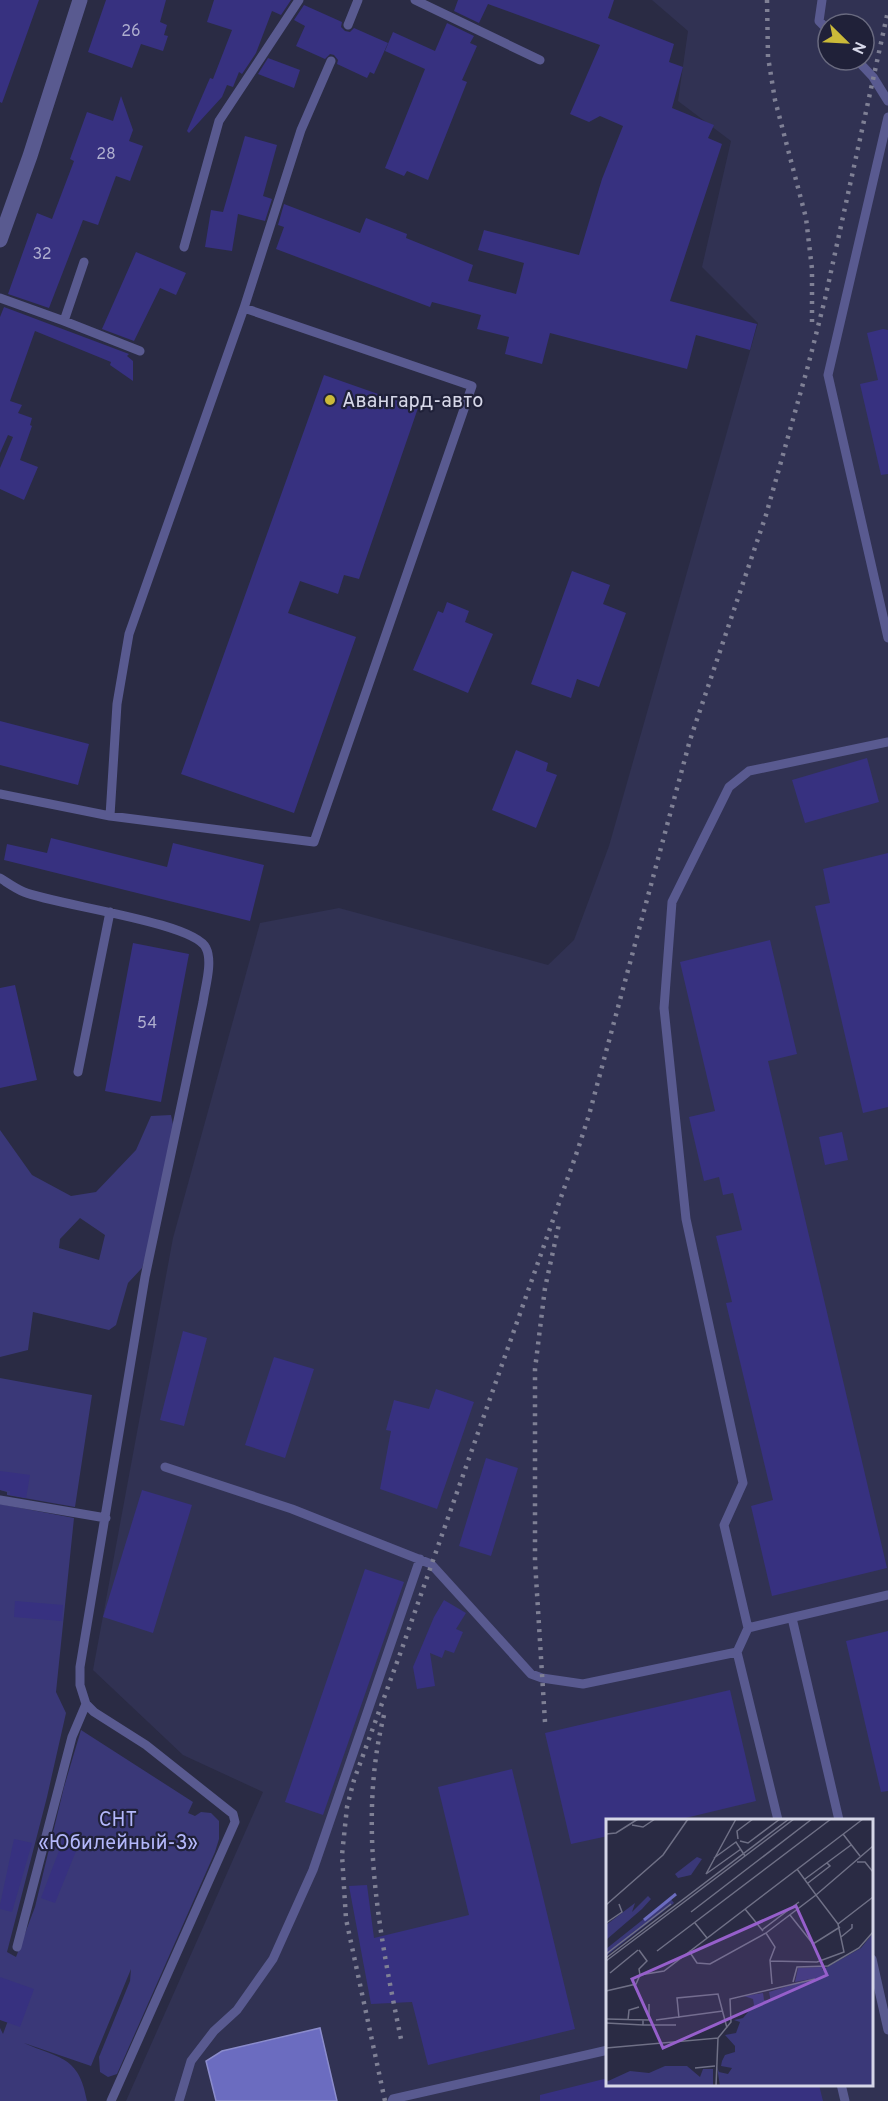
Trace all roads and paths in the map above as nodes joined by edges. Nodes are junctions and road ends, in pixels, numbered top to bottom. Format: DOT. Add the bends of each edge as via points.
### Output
graph roads {
  1 [pos="80,0"];
  2 [pos="299,0"];
  3 [pos="358,0"];
  4 [pos="415,0"];
  5 [pos="348,25"];
  6 [pos="540,60"];
  7 [pos="331,61"];
  8 [pos="868,72"];
  9 [pos="888,101"];
  10 [pos="888,117"];
  11 [pos="0,240"];
  12 [pos="184,247"];
  13 [pos="84,261"];
  14 [pos="0,298"];
  15 [pos="244,308"];
  16 [pos="64,321"];
  17 [pos="140,351"];
  18 [pos="888,638"];
  19 [pos="888,742"];
  20 [pos="0,794"];
  21 [pos="110,816"];
  22 [pos="0,878"];
  23 [pos="110,912"];
  24 [pos="78,1072"];
  25 [pos="165,1467"];
  26 [pos="0,1500"];
  27 [pos="106,1518"];
  28 [pos="420,1559"];
  29 [pos="888,1595"];
  30 [pos="792,1618"];
  31 [pos="748,1628"];
  32 [pos="737,1652"];
  33 [pos="86,1704"];
  34 [pos="778,1819"];
  35 [pos="839,1819"];
  36 [pos="17,1947"];
  37 [pos="873,1963"];
  38 [pos="888,2030"];
  39 [pos="606,2050"];
  40 [pos="841,2086"];
  41 [pos="111,2101"];
  42 [pos="179,2101"];
  43 [pos="392,2101"];
  44 [pos="845,2101"];
  1 -- 11 [label="street"];
  2 -- 12 [label="lane" via="219,121"];
  3 -- 5 [label="lane"];
  4 -- 6 [label="lane"];
  7 -- 15 [label="lane" via="301,130"];
  8 -- 9 [label="lane"];
  10 -- 18 [label="lane" via="828,375"];
  13 -- 16 [label="lane"];
  14 -- 16 [label="lane"];
  15 -- 21 [label="lane" via="129,634 117,705"];
  15 -- 21 [label="lane" via="472,386 314,842"];
  16 -- 17 [label="lane"];
  19 -- 31 [label="lane" via="750,771 729,787 672,902 664,1008 686,1219 744,1483 724,1525"];
  20 -- 21 [label="lane"];
  22 -- 23 [label="lane" via="24,892"];
  23 -- 24 [label="lane"];
  23 -- 27 [label="lane" via="201,940 208,950 209,963 146,1277"];
  25 -- 28 [label="lane" via="292,1509"];
  26 -- 27 [label="lane"];
  27 -- 33 [label="lane" via="80,1667"];
  28 -- 32 [label="lane" via="431,1564 531,1674 542,1678 584,1684"];
  28 -- 42 [label="lane" via="313,1870 273,1959 237,2010 214,2031 191,2061"];
  29 -- 30 [label="lane"];
  30 -- 31 [label="lane"];
  30 -- 35 [label="lane"];
  31 -- 32 [label="lane"];
  32 -- 34 [label="lane"];
  33 -- 36 [label="lane" via="72,1737"];
  33 -- 41 [label="lane" via="208,1794 233,1814 235,1822"];
  37 -- 38 [label="lane"];
  39 -- 43 [label="lane"];
  40 -- 44 [label="lane"];
}
